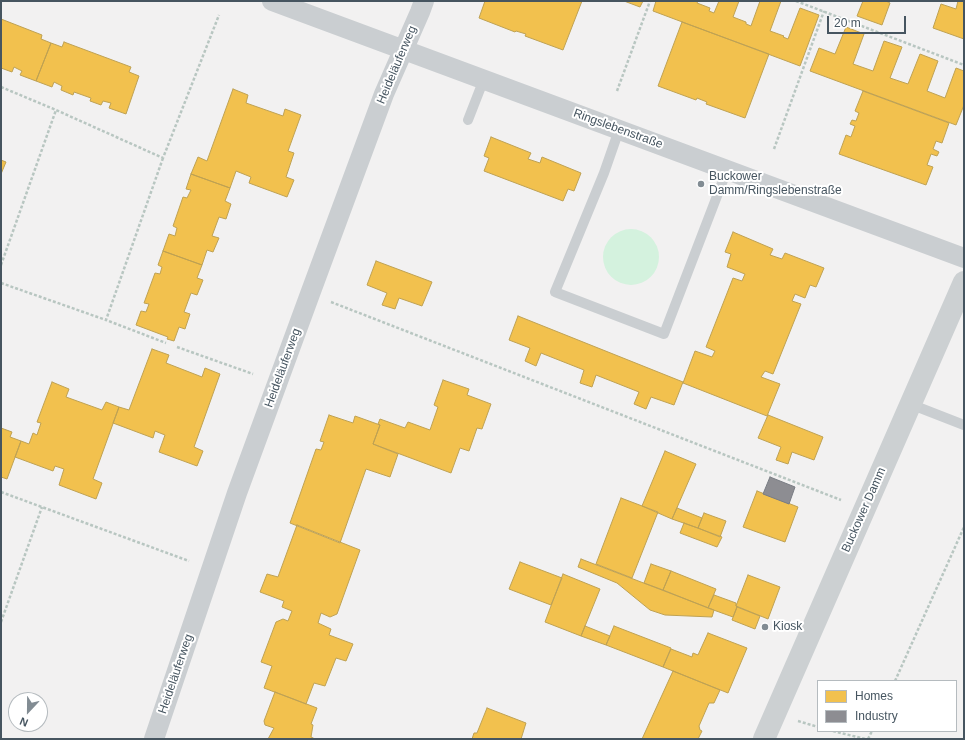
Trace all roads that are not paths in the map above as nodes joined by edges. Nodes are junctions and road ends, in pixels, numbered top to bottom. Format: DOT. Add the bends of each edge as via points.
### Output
graph roads {
  1 [pos="272,1"];
  2 [pos="424,1"];
  3 [pos="403,50"];
  4 [pos="484,79"];
  5 [pos="468,120"];
  6 [pos="619,130"];
  7 [pos="727,170"];
  8 [pos="964,258"];
  9 [pos="964,282"];
  10 [pos="910,404"];
  11 [pos="964,425"];
  12 [pos="154,739"];
  13 [pos="764,739"];
  1 -- 3 [label="street, Ringslebenstraße"];
  2 -- 3 [label="street, Heideläuferweg"];
  3 -- 4 [label="street, Ringslebenstraße"];
  3 -- 12 [label="street, Heideläuferweg" via="384,94 237,493"];
  4 -- 5 [label="lane"];
  4 -- 6 [label="street, Ringslebenstraße"];
  6 -- 7 [label="street, Ringslebenstraße"];
  6 -- 7 [label="lane" via="555,292 664,334"];
  7 -- 8 [label="street, Ringslebenstraße"];
  9 -- 10 [label="main road, Buckower Damm"];
  10 -- 11 [label="lane"];
  10 -- 13 [label="main road, Buckower Damm"];
}
